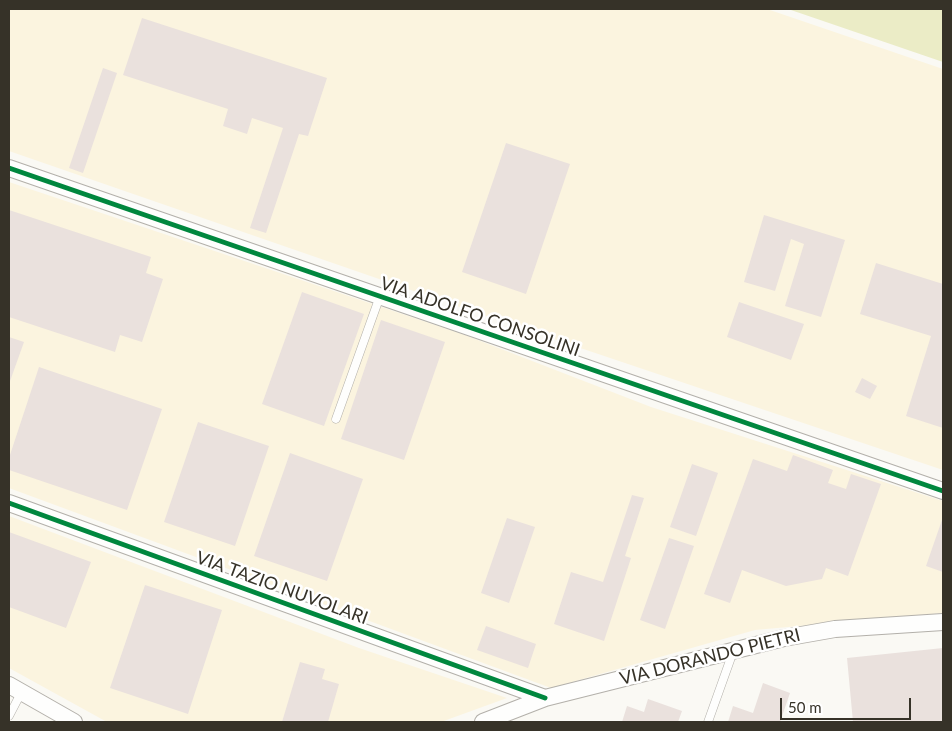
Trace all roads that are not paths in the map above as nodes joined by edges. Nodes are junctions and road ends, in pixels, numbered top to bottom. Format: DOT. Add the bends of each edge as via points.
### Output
graph roads {
  1 [pos="9,168"];
  2 [pos="380,296"];
  3 [pos="336,419"];
  4 [pos="943,491"];
  5 [pos="9,503"];
  6 [pos="943,622"];
  7 [pos="733,650"];
  8 [pos="15,689"];
  9 [pos="545,698"];
  10 [pos="9,716"];
  11 [pos="74,722"];
  12 [pos="483,722"];
  13 [pos="708,722"];
  1 -- 2 [label="street, VIA ADOLFO CONSOLINI"];
  2 -- 3 [label="lane"];
  2 -- 4 [label="street, VIA ADOLFO CONSOLINI"];
  5 -- 9 [label="street, VIA TAZIO NUVOLARI"];
  6 -- 7 [label="street, VIA DORANDO PIETRI" via="835,629"];
  7 -- 9 [label="street, VIA DORANDO PIETRI"];
  7 -- 13 [label="lane"];
  8 -- 10 [label="lane"];
  8 -- 11 [label="street"];
  9 -- 12 [label="street, VIA DORANDO PIETRI"];
}
